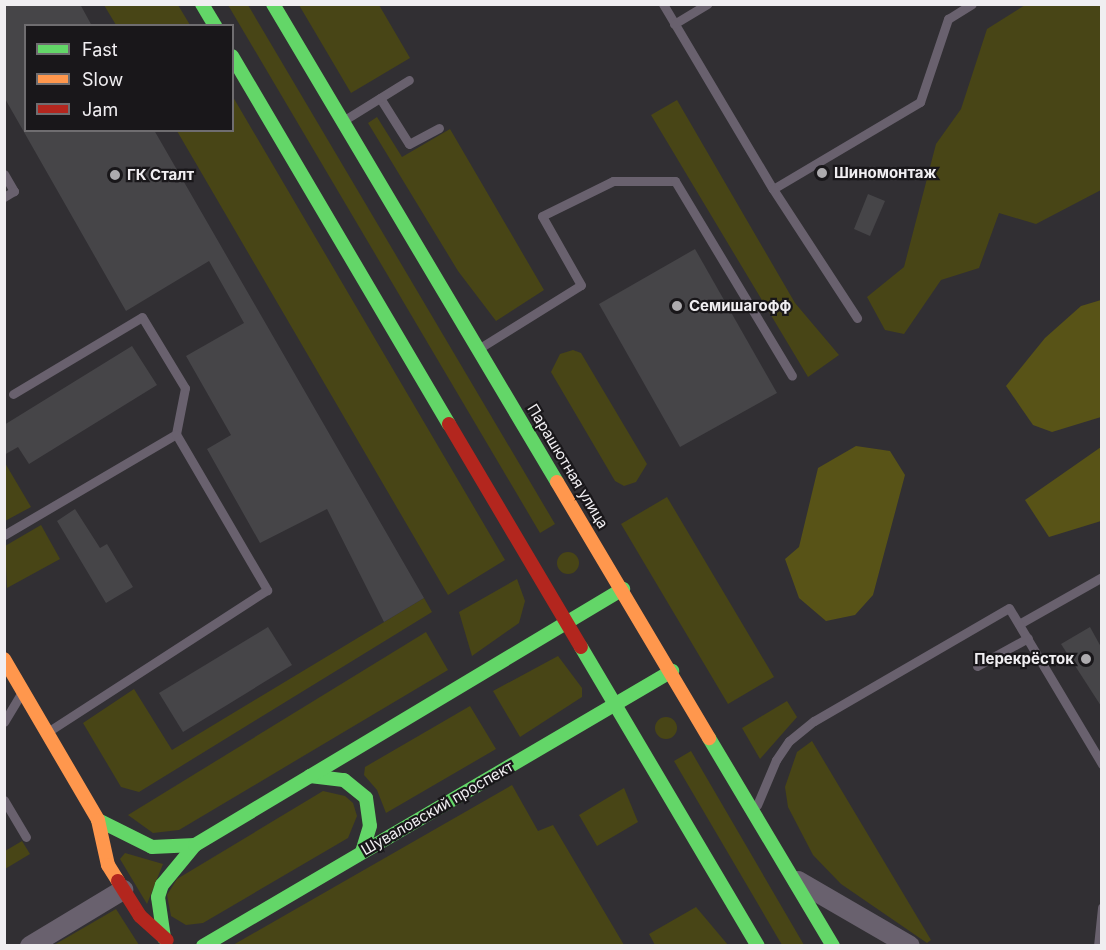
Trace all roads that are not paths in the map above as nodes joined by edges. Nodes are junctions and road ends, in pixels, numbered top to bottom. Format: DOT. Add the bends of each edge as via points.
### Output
graph roads {
  1 [pos="202,4"];
  2 [pos="273,4"];
  3 [pos="663,4"];
  4 [pos="706,4"];
  5 [pos="972,4"];
  6 [pos="214,24"];
  7 [pos="674,24"];
  8 [pos="234,59"];
  9 [pos="409,80"];
  10 [pos="380,98"];
  11 [pos="342,121"];
  12 [pos="439,128"];
  13 [pos="4,174"];
  14 [pos="773,189"];
  15 [pos="4,197"];
  16 [pos="857,318"];
  17 [pos="478,349"];
  18 [pos="792,376"];
  19 [pos="13,394"];
  20 [pos="176,434"];
  21 [pos="4,535"];
  22 [pos="1101,577"];
  23 [pos="623,589"];
  24 [pos="567,623"];
  25 [pos="1019,624"];
  26 [pos="1028,638"];
  27 [pos="4,659"];
  28 [pos="977,666"];
  29 [pos="672,671"];
  30 [pos="23,690"];
  31 [pos="615,704"];
  32 [pos="4,722"];
  33 [pos="47,732"];
  34 [pos="1101,764"];
  35 [pos="310,776"];
  36 [pos="4,800"];
  37 [pos="755,809"];
  38 [pos="98,820"];
  39 [pos="26,837"];
  40 [pos="195,845"];
  41 [pos="362,852"];
  42 [pos="798,880"];
  43 [pos="123,890"];
  44 [pos="1101,907"];
  45 [pos="170,942"];
  46 [pos="30,945"];
  47 [pos="203,945"];
  48 [pos="758,945"];
  49 [pos="833,945"];
  50 [pos="910,945"];
  51 [pos="1098,945"];
  1 -- 6 [label="main road"];
  2 -- 11 [label="main road, Парашютная улица"];
  3 -- 7 [label="lane"];
  4 -- 7 [label="lane"];
  5 -- 14 [label="lane" via="948,19 920,102"];
  7 -- 14 [label="lane"];
  8 -- 24 [label="main road"];
  9 -- 10 [label="lane"];
  10 -- 11 [label="lane"];
  10 -- 12 [label="lane" via="409,144"];
  11 -- 17 [label="main road, Парашютная улица"];
  13 -- 15 [label="lane" via="14,191"];
  14 -- 16 [label="lane"];
  17 -- 18 [label="lane" via="580,285 542,216 614,181 675,181"];
  17 -- 23 [label="main road, Парашютная улица"];
  19 -- 20 [label="lane" via="142,317 185,388"];
  20 -- 21 [label="lane"];
  20 -- 33 [label="lane" via="267,590"];
  22 -- 25 [label="lane"];
  23 -- 24 [label="main road"];
  23 -- 29 [label="main road, Парашютная улица"];
  24 -- 31 [label="main road"];
  24 -- 35 [label="main road"];
  25 -- 26 [label="lane"];
  25 -- 37 [label="lane" via="1009,608 813,721 789,741 776,760"];
  26 -- 28 [label="lane"];
  26 -- 34 [label="lane"];
  27 -- 30 [label="main road"];
  29 -- 31 [label="main road, Шуваловский проспект"];
  29 -- 37 [label="main road, Парашютная улица"];
  30 -- 32 [label="lane"];
  30 -- 33 [label="main road"];
  31 -- 41 [label="main road, Шуваловский проспект"];
  31 -- 48 [label="main road"];
  33 -- 38 [label="main road"];
  35 -- 40 [label="main road"];
  35 -- 41 [label="main road" via="344,780 366,798 370,825"];
  36 -- 39 [label="lane"];
  37 -- 42 [label="main road, Парашютная улица"];
  38 -- 40 [label="main road" via="152,847"];
  38 -- 43 [label="main road" via="108,865"];
  40 -- 45 [label="main road" via="162,885 159,911"];
  41 -- 47 [label="main road, Шуваловский проспект"];
  42 -- 49 [label="main road, Парашютная улица"];
  42 -- 50 [label="street"];
  43 -- 45 [label="main road" via="140,916"];
  43 -- 46 [label="street"];
  44 -- 51 [label="lane"];
}
